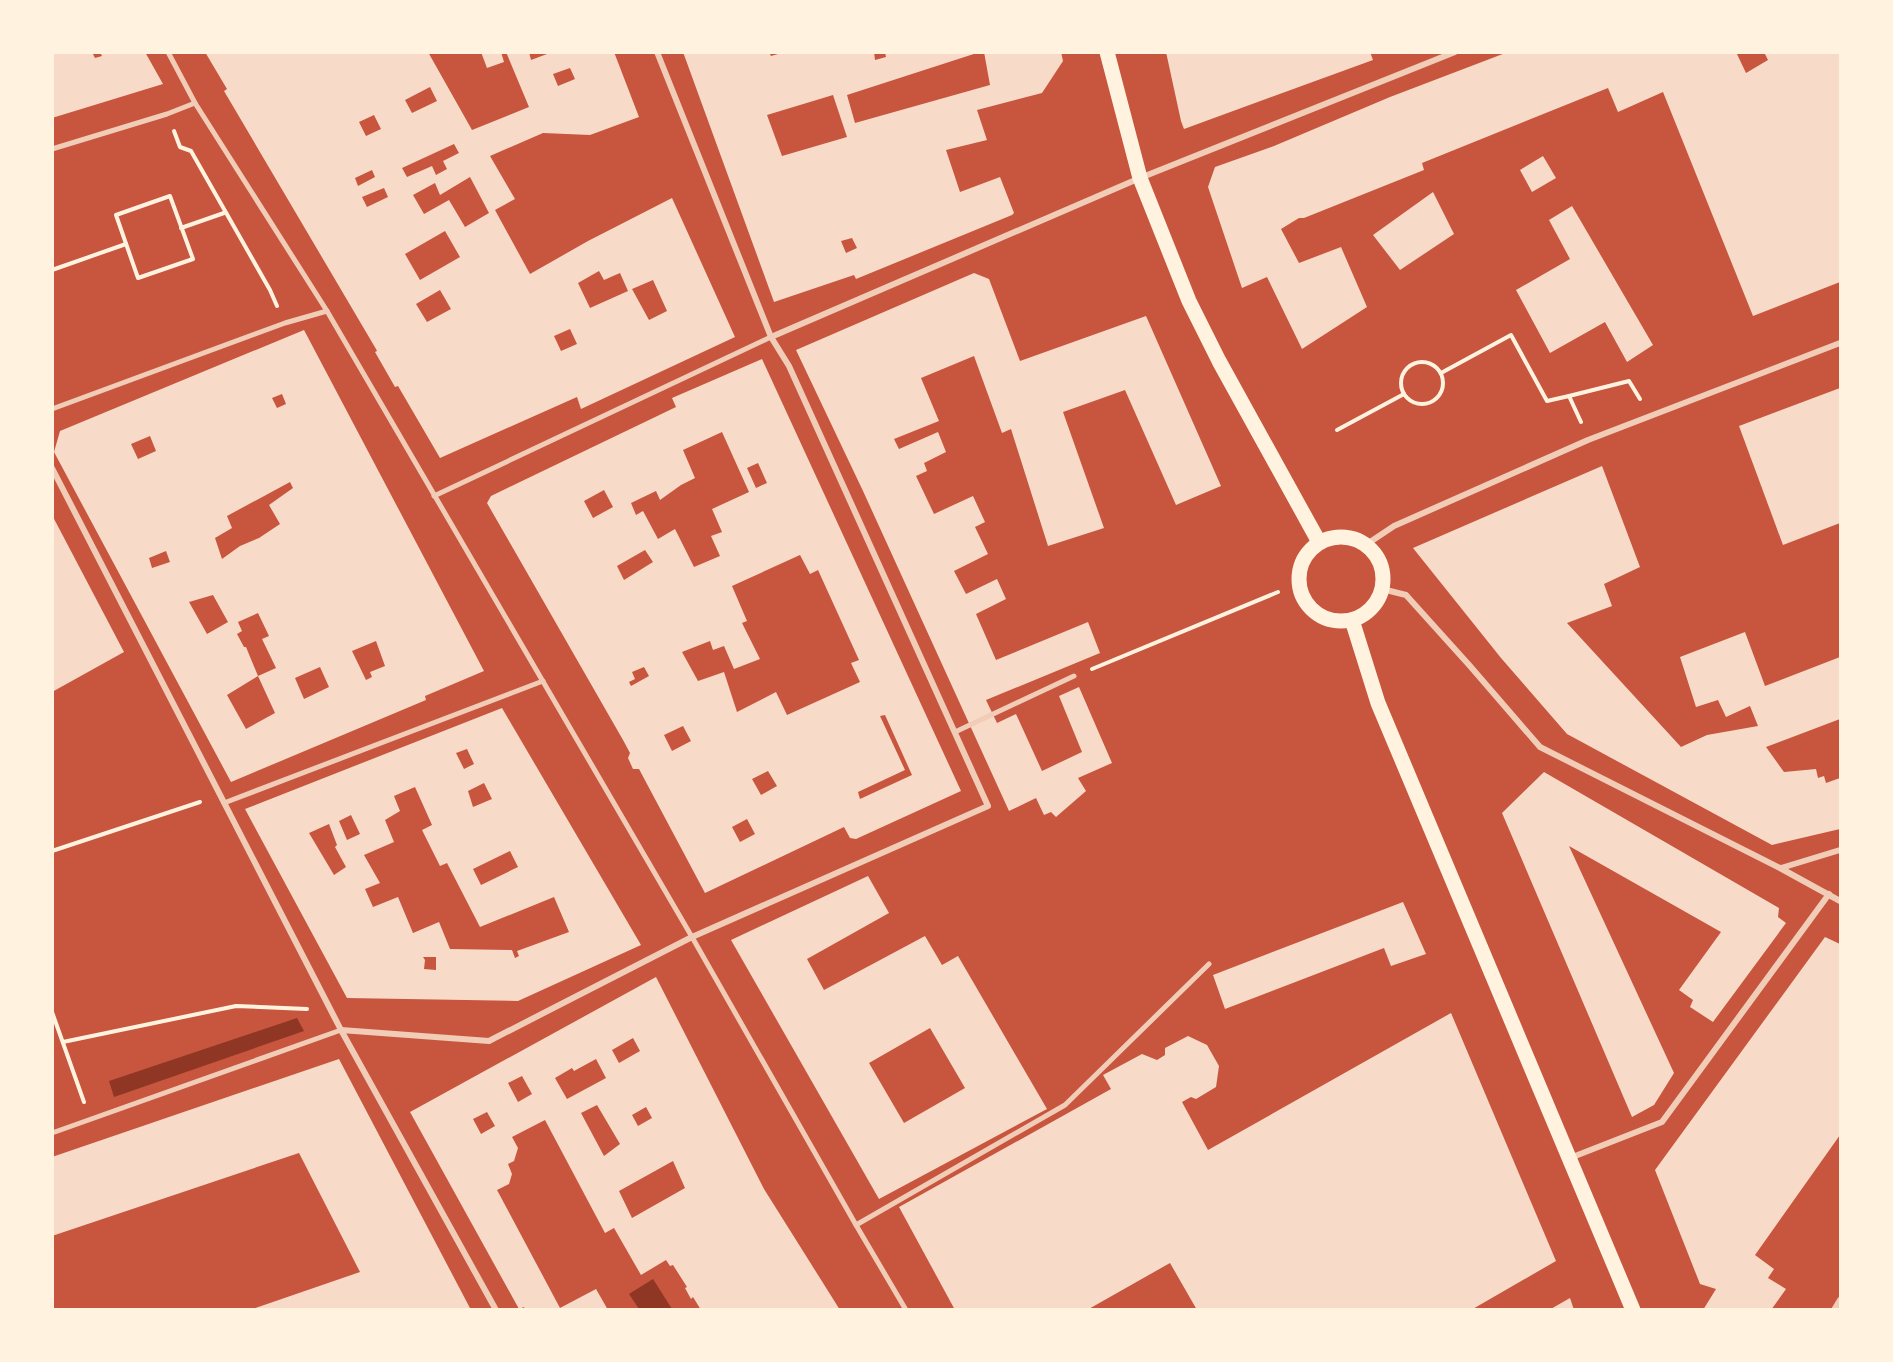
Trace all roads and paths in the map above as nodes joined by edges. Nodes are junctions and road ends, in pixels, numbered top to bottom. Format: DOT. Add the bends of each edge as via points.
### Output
graph roads {
  1 [pos="168,52"];
  2 [pos="657,52"];
  3 [pos="1107,52"];
  4 [pos="1455,52"];
  5 [pos="195,103"];
  6 [pos="167,114"];
  7 [pos="52,149"];
  8 [pos="1140,178"];
  9 [pos="224,213"];
  10 [pos="182,228"];
  11 [pos="126,244"];
  12 [pos="52,270"];
  13 [pos="327,311"];
  14 [pos="285,323"];
  15 [pos="771,337"];
  16 [pos="1840,343"];
  17 [pos="1441,373"];
  18 [pos="1404,394"];
  19 [pos="1569,396"];
  20 [pos="1643,403"];
  21 [pos="52,409"];
  22 [pos="1584,428"];
  23 [pos="1337,430"];
  24 [pos="52,468"];
  25 [pos="434,496"];
  26 [pos="1319,542"];
  27 [pos="1367,544"];
  28 [pos="1382,590"];
  29 [pos="1278,592"];
  30 [pos="1352,620"];
  31 [pos="1074,676"];
  32 [pos="543,681"];
  33 [pos="955,732"];
  34 [pos="220,795"];
  35 [pos="224,803"];
  36 [pos="1840,850"];
  37 [pos="52,851"];
  38 [pos="1780,868"];
  39 [pos="1829,894"];
  40 [pos="1840,901"];
  41 [pos="692,937"];
  42 [pos="1209,964"];
  43 [pos="330,1010"];
  44 [pos="52,1012"];
  45 [pos="341,1030"];
  46 [pos="63,1042"];
  47 [pos="90,1119"];
  48 [pos="52,1132"];
  49 [pos="1570,1158"];
  50 [pos="856,1225"];
  51 [pos="1840,1300"];
  52 [pos="496,1310"];
  53 [pos="906,1310"];
  54 [pos="1633,1310"];
  55 [pos="1833,1310"];
  1 -- 5 [label="street"];
  2 -- 15 [label="street"];
  3 -- 8 [label="main road"];
  4 -- 8 [label="street"];
  5 -- 6 [label="street"];
  5 -- 13 [label="street"];
  6 -- 7 [label="street"];
  6 -- 9 [label="path" via="180,147 190,151"];
  8 -- 15 [label="street"];
  8 -- 26 [label="main road" via="1189,301"];
  9 -- 10 [label="path"];
  9 -- 14 [label="path"];
  10 -- 11 [label="path" via="170,196 116,215"];
  10 -- 11 [label="path" via="193,259 138,278"];
  11 -- 12 [label="path"];
  13 -- 14 [label="street"];
  13 -- 25 [label="street"];
  14 -- 21 [label="street"];
  15 -- 25 [label="street"];
  15 -- 33 [label="street" via="789,366"];
  16 -- 27 [label="street" via="1588,440 1394,526"];
  17 -- 18 [label="path" via="1440,394 1429,403 1415,403"];
  17 -- 18 [label="path" via="1432,363 1412,364 1401,381"];
  17 -- 19 [label="path" via="1511,334 1547,401"];
  18 -- 23 [label="path"];
  19 -- 20 [label="path" via="1629,381"];
  19 -- 22 [label="path"];
  24 -- 34 [label="street"];
  25 -- 32 [label="street"];
  26 -- 27 [label="main road" via="1334,536 1352,537"];
  26 -- 30 [label="main road" via="1301,566 1298,581 1302,596 1322,617"];
  27 -- 28 [label="main road" via="1378,557 1383,573"];
  28 -- 30 [label="main road" via="1366,614"];
  28 -- 38 [label="street" via="1406,595 1540,747"];
  29 -- 31 [label="path"];
  30 -- 49 [label="main road" via="1378,703"];
  31 -- 33 [label="street"];
  32 -- 35 [label="street"];
  32 -- 41 [label="street"];
  33 -- 41 [label="street" via="988,806"];
  34 -- 35 [label="street"];
  34 -- 37 [label="path"];
  35 -- 43 [label="street"];
  36 -- 38 [label="street"];
  38 -- 39 [label="street"];
  39 -- 40 [label="street"];
  39 -- 49 [label="street" via="1662,1122"];
  41 -- 45 [label="street" via="489,1041"];
  41 -- 50 [label="street"];
  42 -- 50 [label="street" via="1065,1105"];
  43 -- 45 [label="street"];
  43 -- 46 [label="path" via="236,1006"];
  44 -- 46 [label="path"];
  45 -- 47 [label="street"];
  45 -- 52 [label="street"];
  46 -- 47 [label="path"];
  47 -- 48 [label="street"];
  49 -- 54 [label="main road"];
  50 -- 53 [label="street"];
  51 -- 55 [label="street"];
}
